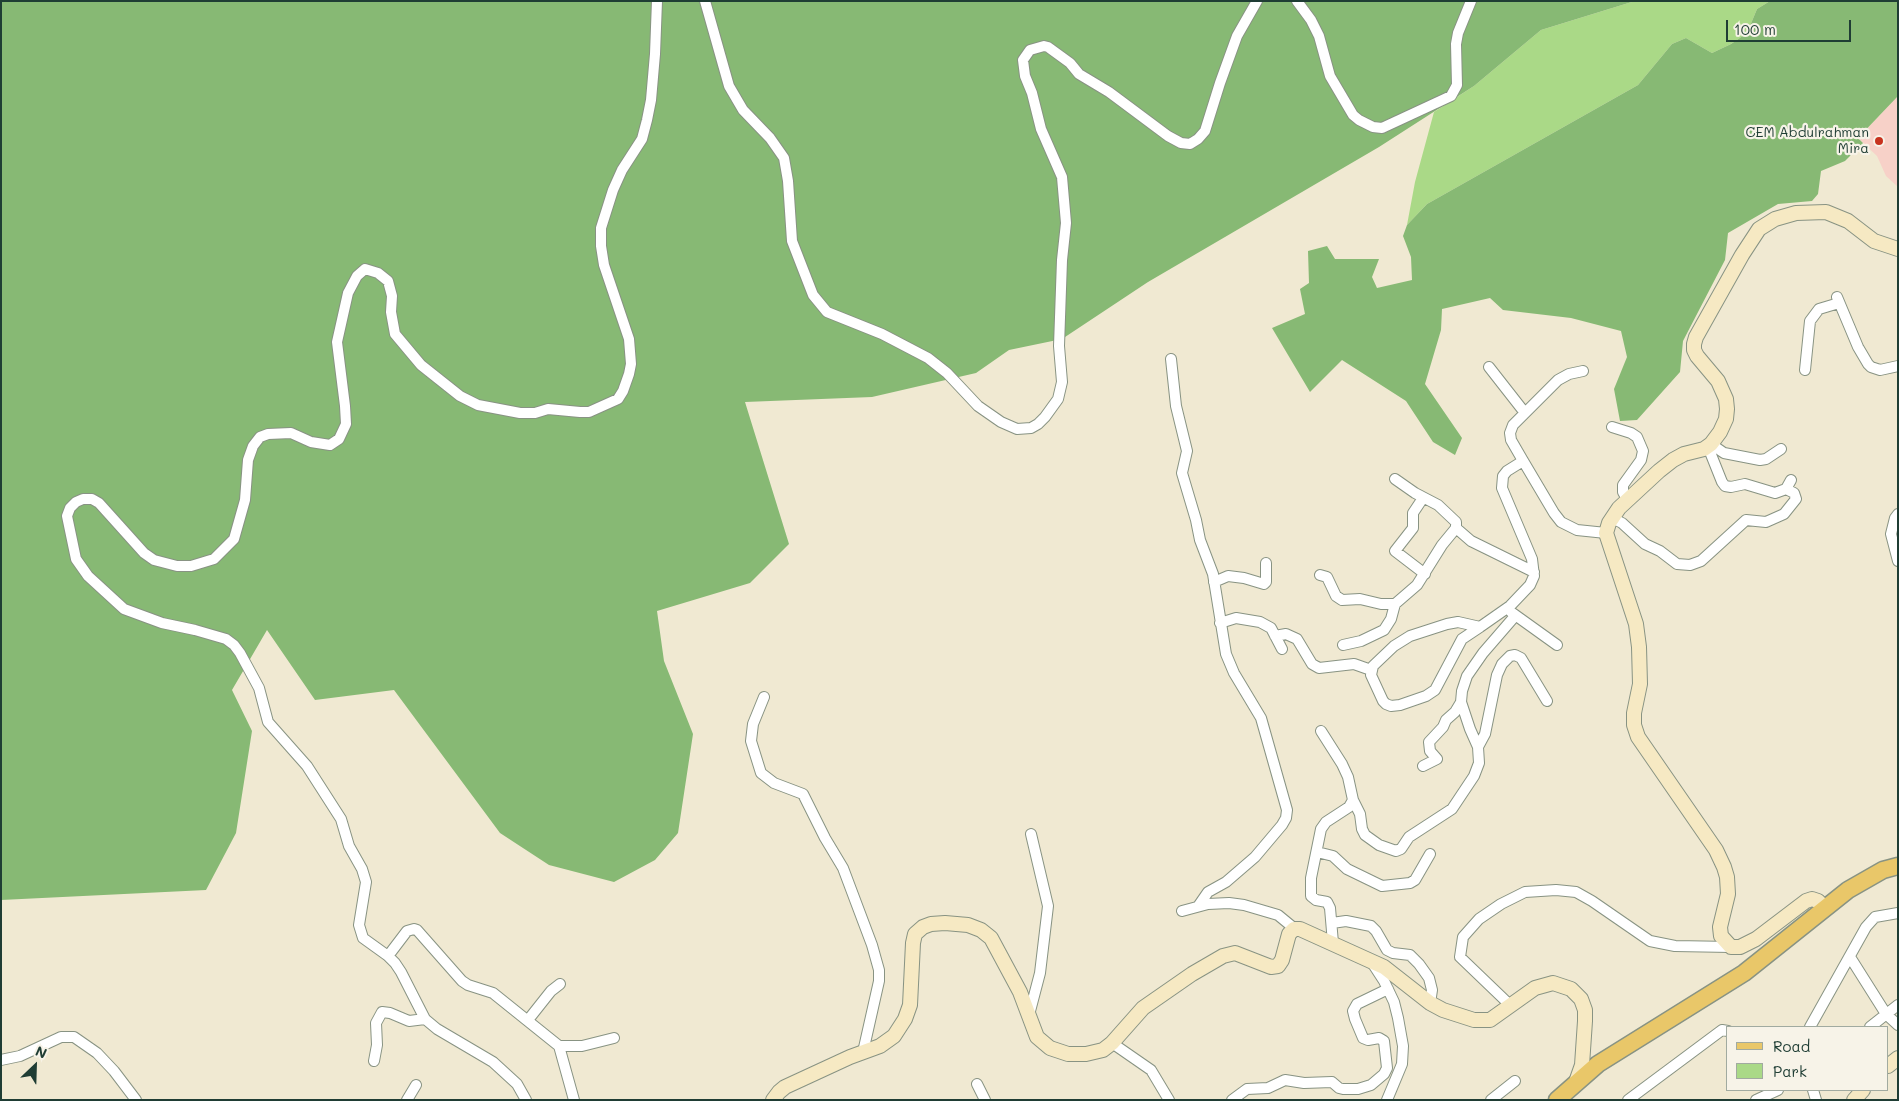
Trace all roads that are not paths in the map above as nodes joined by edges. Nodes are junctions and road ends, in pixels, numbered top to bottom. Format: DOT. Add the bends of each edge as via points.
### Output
graph roads {
  1 [pos="657,1"];
  2 [pos="705,1"];
  3 [pos="1257,1"];
  4 [pos="1297,1"];
  5 [pos="1471,1"];
  6 [pos="1898,249"];
  7 [pos="1170,359"];
  8 [pos="1898,366"];
  9 [pos="1489,367"];
  10 [pos="1805,370"];
  11 [pos="1583,371"];
  12 [pos="1525,412"];
  13 [pos="1612,427"];
  14 [pos="1709,445"];
  15 [pos="1780,449"];
  16 [pos="1524,461"];
  17 [pos="1395,479"];
  18 [pos="1423,498"];
  19 [pos="1628,499"];
  20 [pos="1898,514"];
  21 [pos="1612,518"];
  22 [pos="1456,528"];
  23 [pos="1606,534"];
  24 [pos="1898,561"];
  25 [pos="1266,563"];
  26 [pos="1534,572"];
  27 [pos="1425,574"];
  28 [pos="1320,575"];
  29 [pos="1214,582"];
  30 [pos="1395,604"];
  31 [pos="1506,609"];
  32 [pos="1515,616"];
  33 [pos="1220,622"];
  34 [pos="1480,627"];
  35 [pos="1384,630"];
  36 [pos="1275,636"];
  37 [pos="1343,644"];
  38 [pos="1557,645"];
  39 [pos="1394,646"];
  40 [pos="1282,649"];
  41 [pos="1371,670"];
  42 [pos="764,697"];
  43 [pos="1547,701"];
  44 [pos="1461,702"];
  45 [pos="1321,731"];
  46 [pos="1478,748"];
  47 [pos="1423,766"];
  48 [pos="1353,800"];
  49 [pos="1030,834"];
  50 [pos="1317,852"];
  51 [pos="1430,854"];
  52 [pos="1898,866"];
  53 [pos="1199,905"];
  54 [pos="1825,908"];
  55 [pos="1182,911"];
  56 [pos="1898,913"];
  57 [pos="1332,923"];
  58 [pos="1295,929"];
  59 [pos="1333,943"];
  60 [pos="1731,947"];
  61 [pos="388,956"];
  62 [pos="1850,957"];
  63 [pos="1370,960"];
  64 [pos="560,984"];
  65 [pos="1388,989"];
  66 [pos="1430,1003"];
  67 [pos="1510,1005"];
  68 [pos="1898,1005"];
  69 [pos="1886,1014"];
  70 [pos="1029,1016"];
  71 [pos="425,1019"];
  72 [pos="528,1020"];
  73 [pos="1898,1025"];
  74 [pos="1811,1026"];
  75 [pos="1871,1026"];
  76 [pos="1726,1031"];
  77 [pos="614,1038"];
  78 [pos="1112,1043"];
  79 [pos="559,1046"];
  80 [pos="863,1052"];
  81 [pos="1,1060"];
  82 [pos="374,1061"];
  83 [pos="1515,1081"];
  84 [pos="1576,1082"];
  85 [pos="416,1084"];
  86 [pos="977,1084"];
  87 [pos="1776,1091"];
  88 [pos="136,1100"];
  89 [pos="407,1100"];
  90 [pos="526,1100"];
  91 [pos="574,1100"];
  92 [pos="773,1100"];
  93 [pos="985,1100"];
  94 [pos="1169,1100"];
  95 [pos="1232,1100"];
  96 [pos="1387,1100"];
  97 [pos="1491,1100"];
  98 [pos="1556,1100"];
  99 [pos="1628,1100"];
  100 [pos="1756,1100"];
  1 -- 61 [label="street" via="647,120 642,140 613,190 601,228 604,265 629,339 630,374 618,399 589,412 548,409 520,413 478,404 460,396 421,365 395,334 388,281 378,272 365,269 348,293 337,342 346,415 339,440 330,445 311,442 291,433 260,437 248,460 245,500 234,539 214,559 191,566 154,560 92,499 76,502 67,516 76,559 88,576 124,609 162,623 226,639 240,653 259,688 268,722 307,766 341,819 349,846 366,882 359,920 360,934"];
  2 -- 3 [label="street" via="729,86 743,110 784,158 792,241 813,295 827,312 875,331 928,358 978,406 1017,429 1038,424 1053,407 1060,392 1062,382 1058,355 1066,223 1062,177 1041,129 1025,76 1024,60 1030,50 1048,47 1079,74 1168,136 1190,144 1205,130 1237,36"];
  4 -- 5 [label="street" via="1319,36 1330,76 1353,115 1373,127 1382,128 1451,96 1457,85 1458,34"];
  6 -- 14 [label="street" via="1874,241 1848,221 1826,212 1796,213 1759,228 1694,344 1697,356 1718,380 1728,409 1726,419"];
  7 -- 29 [label="street" via="1176,406 1187,451 1182,473"];
  8 -- 10 [label="street" via="1880,370 1868,364 1838,300 1819,309 1810,321"];
  9 -- 12 [label="street"];
  11 -- 12 [label="street" via="1558,380"];
  12 -- 16 [label="street" via="1513,424 1510,433"];
  13 -- 19 [label="street" via="1637,437 1643,451 1641,460 1623,485"];
  14 -- 15 [label="street" via="1724,453 1760,460"];
  14 -- 19 [label="street" via="1673,460"];
  14 -- 21 [label="street" via="1726,486 1745,484 1775,493 1789,484 1796,499 1784,514 1766,522 1746,520 1701,561 1690,565 1677,564"];
  16 -- 23 [label="street" via="1561,522 1577,530"];
  16 -- 26 [label="street" via="1507,471 1502,488 1532,559"];
  17 -- 18 [label="street"];
  18 -- 22 [label="street" via="1453,518"];
  18 -- 27 [label="street" via="1413,513 1413,528 1395,551"];
  19 -- 21 [label="street"];
  20 -- 24 [label="street" via="1891,534"];
  21 -- 23 [label="street"];
  22 -- 26 [label="street" via="1484,548"];
  22 -- 27 [label="street"];
  23 -- 60 [label="street" via="1636,624 1641,666 1634,725 1638,737 1716,850 1724,867 1728,894 1720,927 1721,936"];
  25 -- 29 [label="street" via="1264,584 1228,576"];
  26 -- 31 [label="street" via="1530,585"];
  27 -- 30 [label="street"];
  28 -- 30 [label="street" via="1329,579 1336,596 1342,600"];
  29 -- 33 [label="street"];
  30 -- 35 [label="street"];
  31 -- 32 [label="street"];
  31 -- 34 [label="street"];
  32 -- 38 [label="street"];
  32 -- 44 [label="street" via="1467,676"];
  33 -- 36 [label="street" via="1236,618 1260,622 1271,628"];
  33 -- 53 [label="street" via="1231,668 1255,707 1266,733 1287,814 1282,826 1255,857 1226,882 1208,892"];
  34 -- 39 [label="street" via="1458,622 1447,624 1410,636"];
  34 -- 41 [label="street" via="1462,639 1435,690 1426,696 1396,706 1386,704 1372,679"];
  35 -- 37 [label="street" via="1361,641"];
  35 -- 39 [label="street"];
  36 -- 40 [label="street"];
  36 -- 41 [label="street" via="1286,634 1297,639 1312,664 1319,668 1348,664"];
  39 -- 41 [label="street"];
  42 -- 80 [label="street" via="751,740 760,773 774,783 803,794 843,868 872,944 879,982"];
  43 -- 46 [label="street" via="1521,658 1510,656 1497,675 1485,734"];
  44 -- 46 [label="street"];
  44 -- 47 [label="street" via="1429,742 1430,751 1437,759"];
  45 -- 48 [label="street" via="1342,764"];
  46 -- 48 [label="street" via="1477,770 1456,804 1409,837 1401,849 1391,850 1365,835"];
  48 -- 50 [label="street" via="1349,807 1321,829"];
  49 -- 70 [label="street" via="1048,906 1040,973"];
  50 -- 51 [label="street" via="1333,856 1347,869 1382,886 1415,880"];
  50 -- 57 [label="street" via="1310,892 1313,898 1329,904"];
  52 -- 54 [label="main road" via="1883,870 1848,890"];
  53 -- 55 [label="street"];
  53 -- 58 [label="street" via="1244,905 1278,915"];
  54 -- 60 [label="street" via="1818,901 1806,901 1747,944"];
  54 -- 84 [label="main road" via="1744,973 1598,1064"];
  56 -- 62 [label="street" via="1875,917"];
  57 -- 59 [label="street"];
  57 -- 66 [label="street" via="1346,921 1371,926 1386,950 1410,955 1429,978 1432,990"];
  58 -- 59 [label="street"];
  58 -- 78 [label="street" via="1289,934 1278,966 1272,967 1236,953 1223,956 1143,1008"];
  59 -- 63 [label="street"];
  60 -- 67 [label="street" via="1675,946 1650,941 1576,892 1525,892 1479,919 1463,937 1460,957"];
  61 -- 71 [label="street" via="402,972"];
  61 -- 72 [label="street" via="406,931 417,930 462,981 494,993"];
  62 -- 69 [label="street"];
  62 -- 74 [label="street"];
  63 -- 65 [label="street"];
  63 -- 66 [label="street" via="1393,972"];
  64 -- 72 [label="street"];
  65 -- 95 [label="street" via="1358,1004 1353,1012 1363,1038 1381,1038 1384,1043 1386,1072 1371,1086 1343,1090 1332,1082 1286,1080 1268,1088 1247,1089"];
  65 -- 96 [label="street" via="1403,1046 1402,1064"];
  66 -- 67 [label="street" via="1474,1020 1490,1020"];
  67 -- 84 [label="street" via="1535,988 1553,982 1572,989 1585,1010 1583,1059"];
  68 -- 69 [label="street"];
  69 -- 73 [label="street"];
  69 -- 75 [label="street"];
  70 -- 78 [label="street" via="1037,1037 1050,1048 1068,1054 1094,1053"];
  70 -- 80 [label="street" via="991,938 981,930 956,923 931,924 916,934 913,943 910,1005 904,1019 894,1036"];
  71 -- 82 [label="street" via="410,1021 382,1012 376,1023"];
  71 -- 90 [label="street" via="494,1062 517,1084"];
  72 -- 79 [label="street"];
  76 -- 99 [label="street" via="1722,1030"];
  77 -- 79 [label="street" via="582,1046"];
  78 -- 94 [label="street" via="1151,1070"];
  79 -- 91 [label="street"];
  80 -- 92 [label="street" via="785,1087"];
  81 -- 88 [label="street" via="20,1056 61,1037 74,1037 97,1053"];
  83 -- 97 [label="street"];
  84 -- 98 [label="main road"];
  85 -- 89 [label="street"];
  86 -- 93 [label="street"];
  87 -- 100 [label="street"];
}
